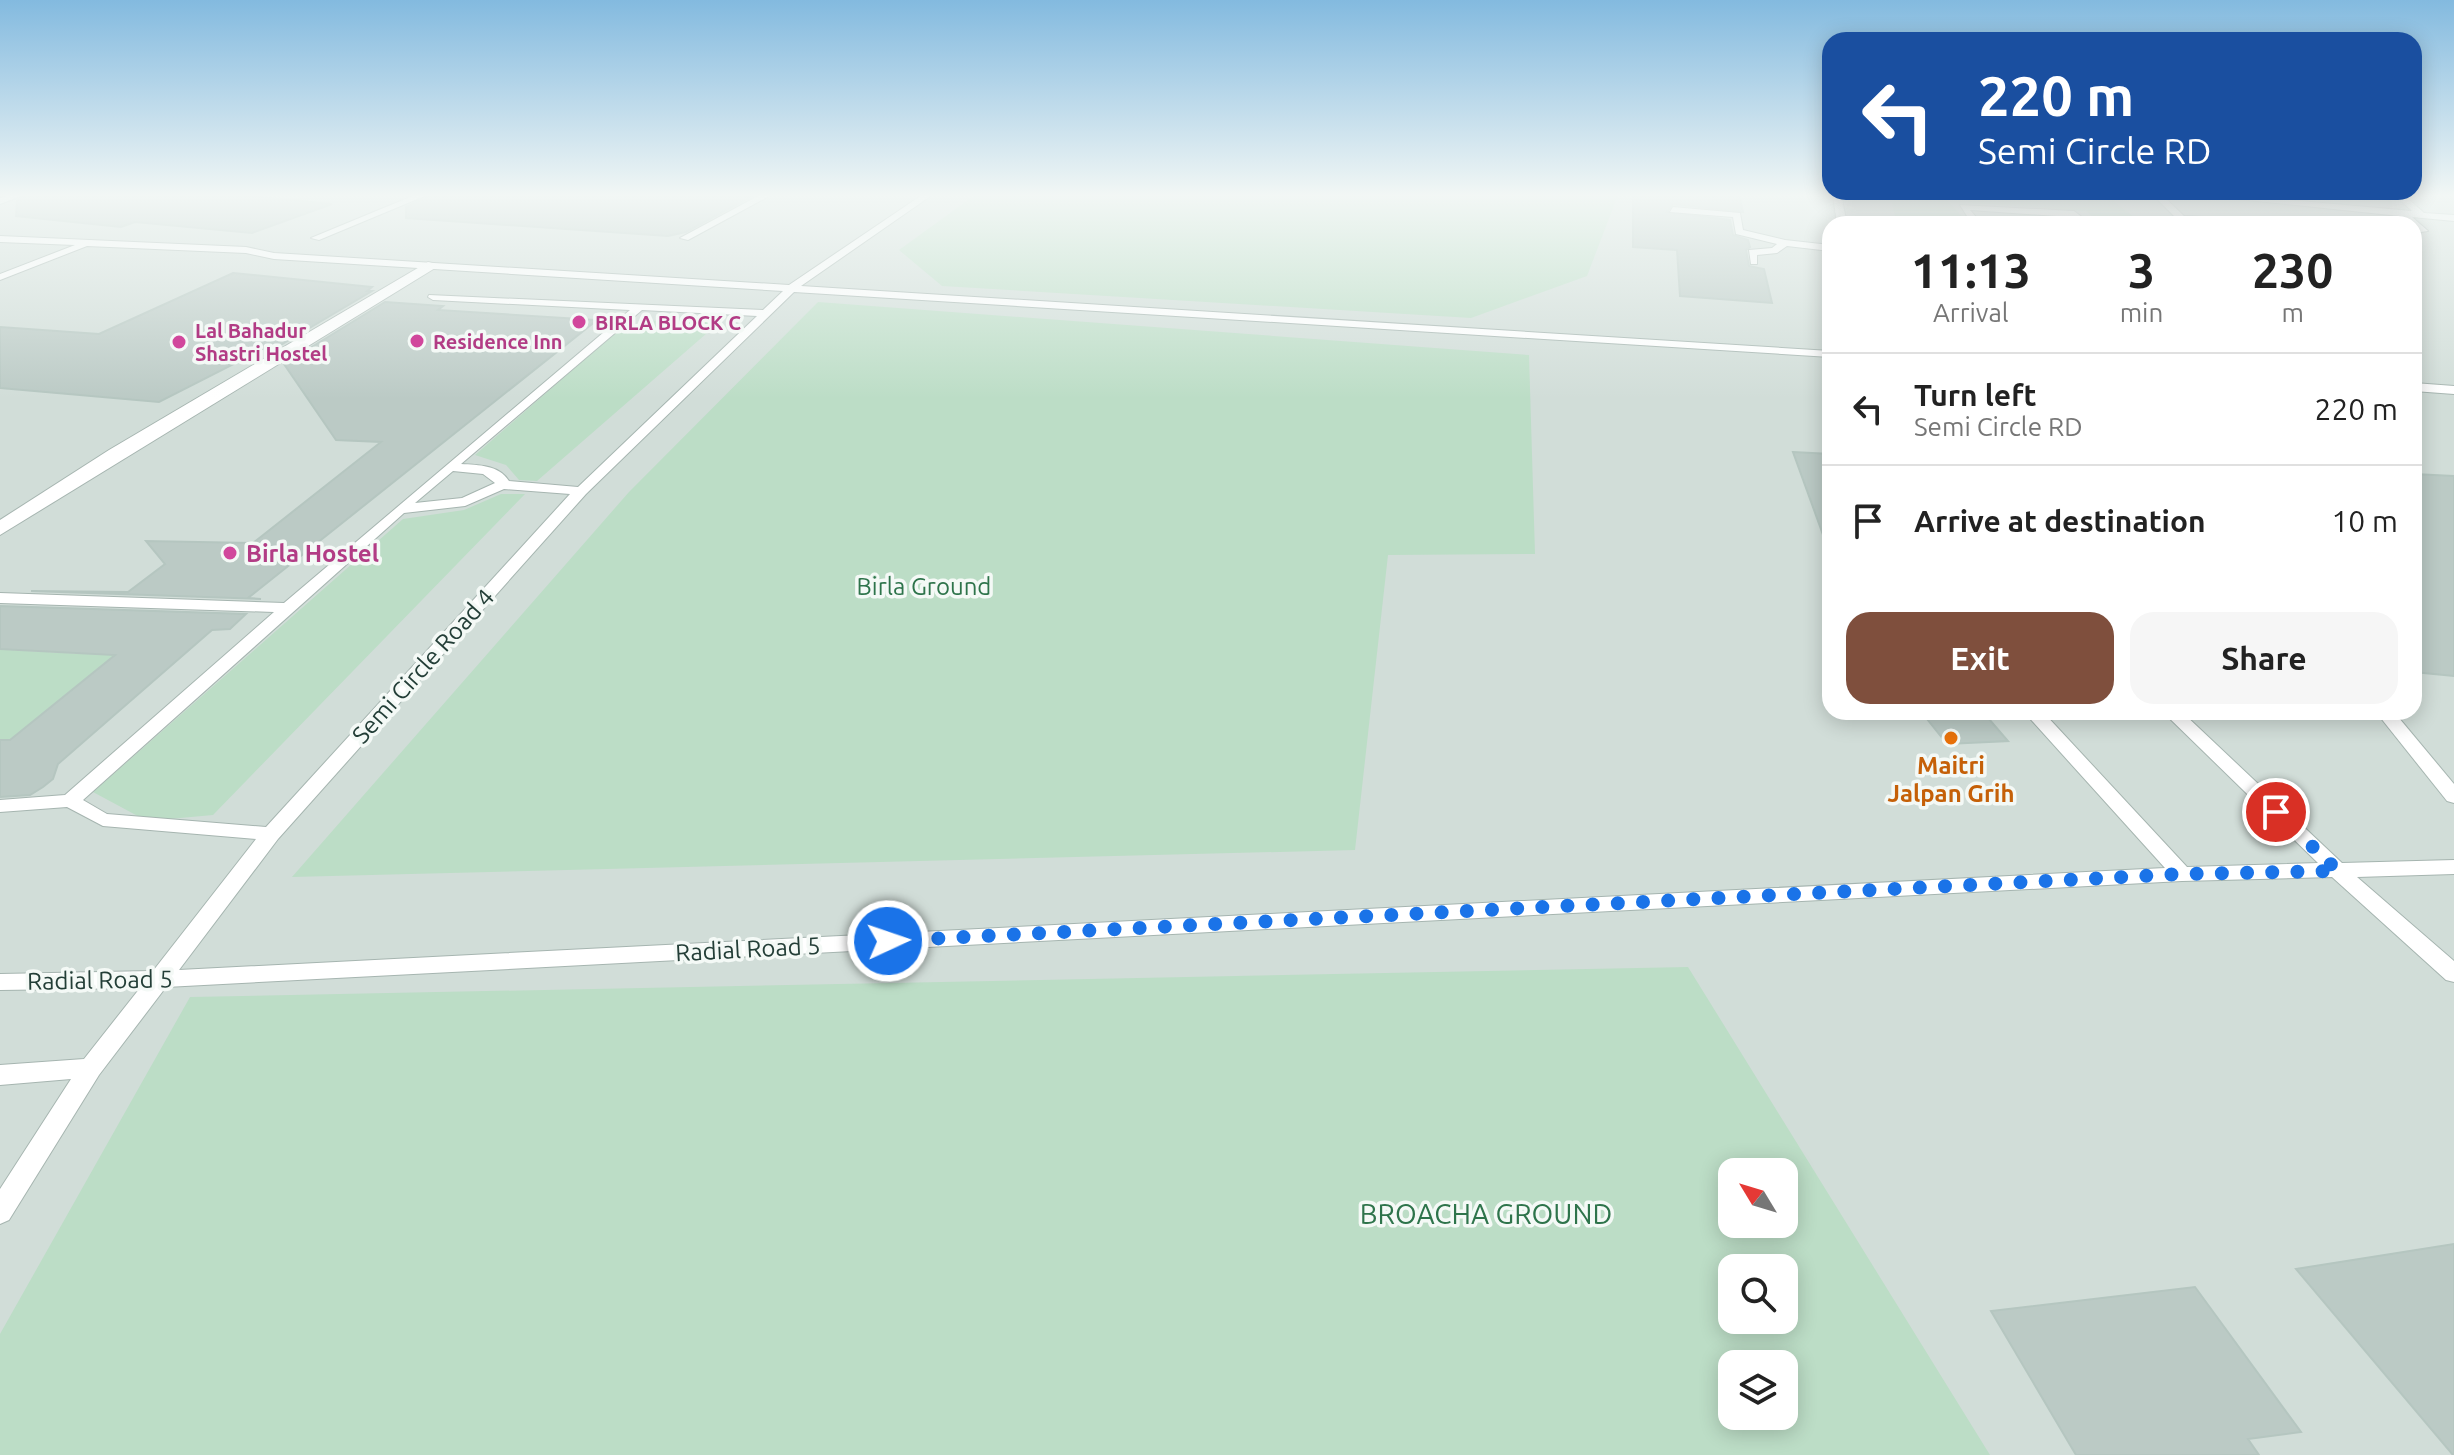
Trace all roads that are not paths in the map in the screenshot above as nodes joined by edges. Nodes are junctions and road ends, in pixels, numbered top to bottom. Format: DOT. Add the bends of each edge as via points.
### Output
graph roads {
  1 [pos="38,263"];
  2 [pos="396,263"];
  3 [pos="829,263"];
  4 [pos="433,265"];
  5 [pos="0,277"];
  6 [pos="792,288"];
  7 [pos="433,297"];
  8 [pos="638,308"];
  9 [pos="768,313"];
  10 [pos="1822,353"];
  11 [pos="2422,388"];
  12 [pos="2454,390"];
  13 [pos="450,467"];
  14 [pos="502,485"];
  15 [pos="581,491"];
  16 [pos="400,509"];
  17 [pos="0,529"];
  18 [pos="0,598"];
  19 [pos="288,608"];
  20 [pos="2040,720"];
  21 [pos="2180,720"];
  22 [pos="2391,720"];
  23 [pos="2454,797"];
  24 [pos="70,801"];
  25 [pos="0,806"];
  26 [pos="271,834"];
  27 [pos="2454,867"];
  28 [pos="2338,871"];
  29 [pos="2182,874"];
  30 [pos="2454,974"];
  31 [pos="162,979"];
  32 [pos="0,982"];
  33 [pos="91,1068"];
  34 [pos="0,1075"];
  35 [pos="0,1212"];
  1 -- 5 [label="lane"];
  2 -- 4 [label="lane"];
  3 -- 6 [label="lane, Semi Circle Road 4"];
  4 -- 6 [label="lane"];
  4 -- 17 [label="street" via="115,454"];
  6 -- 9 [label="lane, Semi Circle Road 4"];
  6 -- 10 [label="lane"];
  7 -- 8 [label="lane"];
  8 -- 9 [label="lane"];
  8 -- 13 [label="lane"];
  9 -- 15 [label="lane, Semi Circle Road 4"];
  11 -- 12 [label="lane"];
  13 -- 14 [label="lane" via="486,470 502,479"];
  13 -- 16 [label="lane"];
  14 -- 15 [label="lane"];
  14 -- 16 [label="lane" via="465,502"];
  15 -- 26 [label="lane, Semi Circle Road 4"];
  16 -- 19 [label="lane"];
  18 -- 19 [label="lane"];
  19 -- 24 [label="lane"];
  20 -- 29 [label="lane"];
  21 -- 28 [label="lane"];
  22 -- 23 [label="lane"];
  24 -- 25 [label="lane"];
  24 -- 26 [label="lane" via="103,820"];
  26 -- 31 [label="lane, Semi Circle Road 4"];
  27 -- 28 [label="lane, Radial Road 5"];
  28 -- 29 [label="lane, Radial Road 5"];
  28 -- 30 [label="lane"];
  29 -- 31 [label="lane, Radial Road 5"];
  31 -- 32 [label="lane, Radial Road 5"];
  31 -- 33 [label="lane, Semi Circle Road 4"];
  33 -- 34 [label="lane"];
  33 -- 35 [label="lane, Semi Circle Road 4"];
}
